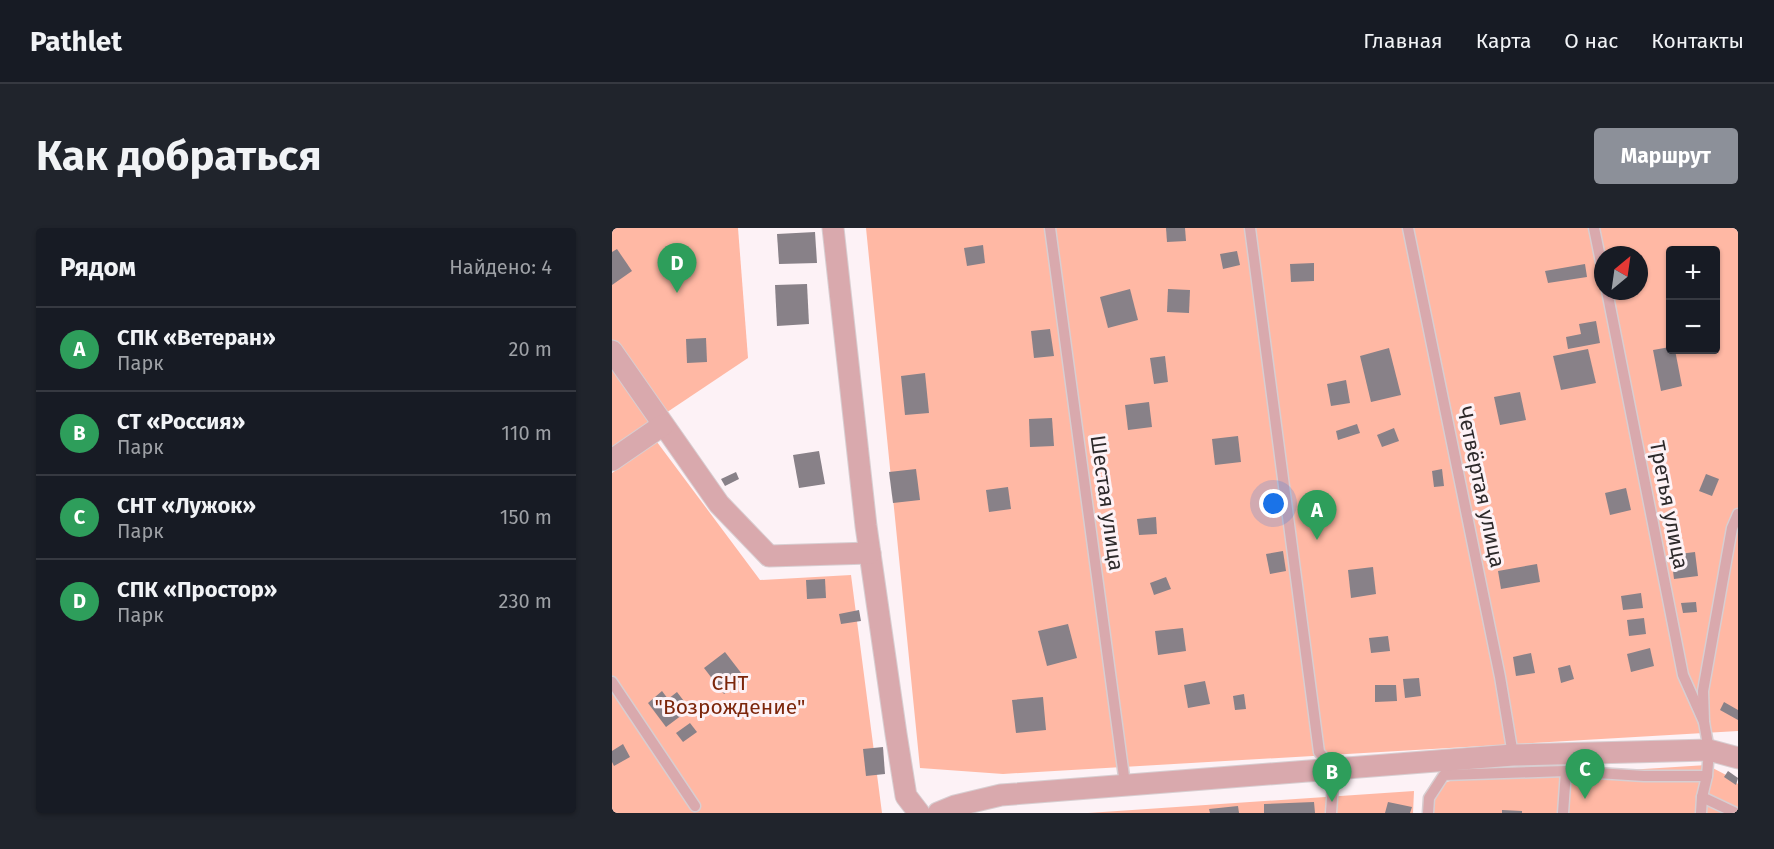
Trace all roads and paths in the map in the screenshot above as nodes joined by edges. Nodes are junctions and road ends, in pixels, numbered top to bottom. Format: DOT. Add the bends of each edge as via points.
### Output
graph roads {
  1 [pos="833,228"];
  2 [pos="1050,228"];
  3 [pos="1250,228"];
  4 [pos="1408,228"];
  5 [pos="1594,228"];
  6 [pos="1598,246"];
  7 [pos="1609,300"];
  8 [pos="612,351"];
  9 [pos="663,424"];
  10 [pos="612,460"];
  11 [pos="1738,514"];
  12 [pos="870,553"];
  13 [pos="612,682"];
  14 [pos="1704,722"];
  15 [pos="1709,750"];
  16 [pos="1513,755"];
  17 [pos="1738,758"];
  18 [pos="1334,769"];
  19 [pos="1566,771"];
  20 [pos="1707,776"];
  21 [pos="1125,784"];
  22 [pos="1702,797"];
  23 [pos="695,806"];
  24 [pos="919,813"];
  25 [pos="938,813"];
  26 [pos="1331,813"];
  27 [pos="1428,813"];
  28 [pos="1563,813"];
  29 [pos="1701,813"];
  30 [pos="1736,813"];
  1 -- 12 [label="street"];
  2 -- 21 [label="lane, Шестая улица"];
  3 -- 18 [label="lane" via="1319,752"];
  4 -- 16 [label="lane, Четвёртая улица"];
  5 -- 6 [label="lane"];
  7 -- 14 [label="lane, Третья улица" via="1683,675"];
  8 -- 9 [label="street"];
  9 -- 10 [label="street"];
  9 -- 12 [label="street" via="719,504 769,556"];
  11 -- 14 [label="lane" via="1732,528 1703,691"];
  12 -- 24 [label="street" via="906,796"];
  13 -- 23 [label="lane"];
  14 -- 15 [label="lane"];
  15 -- 16 [label="street"];
  15 -- 17 [label="street"];
  15 -- 20 [label="lane"];
  16 -- 18 [label="street"];
  18 -- 21 [label="street"];
  18 -- 26 [label="lane"];
  19 -- 20 [label="lane"];
  19 -- 27 [label="lane" via="1444,775 1429,798"];
  19 -- 28 [label="lane"];
  20 -- 22 [label="lane"];
  21 -- 25 [label="street" via="1001,795"];
  22 -- 29 [label="lane"];
  22 -- 30 [label="lane"];
}
